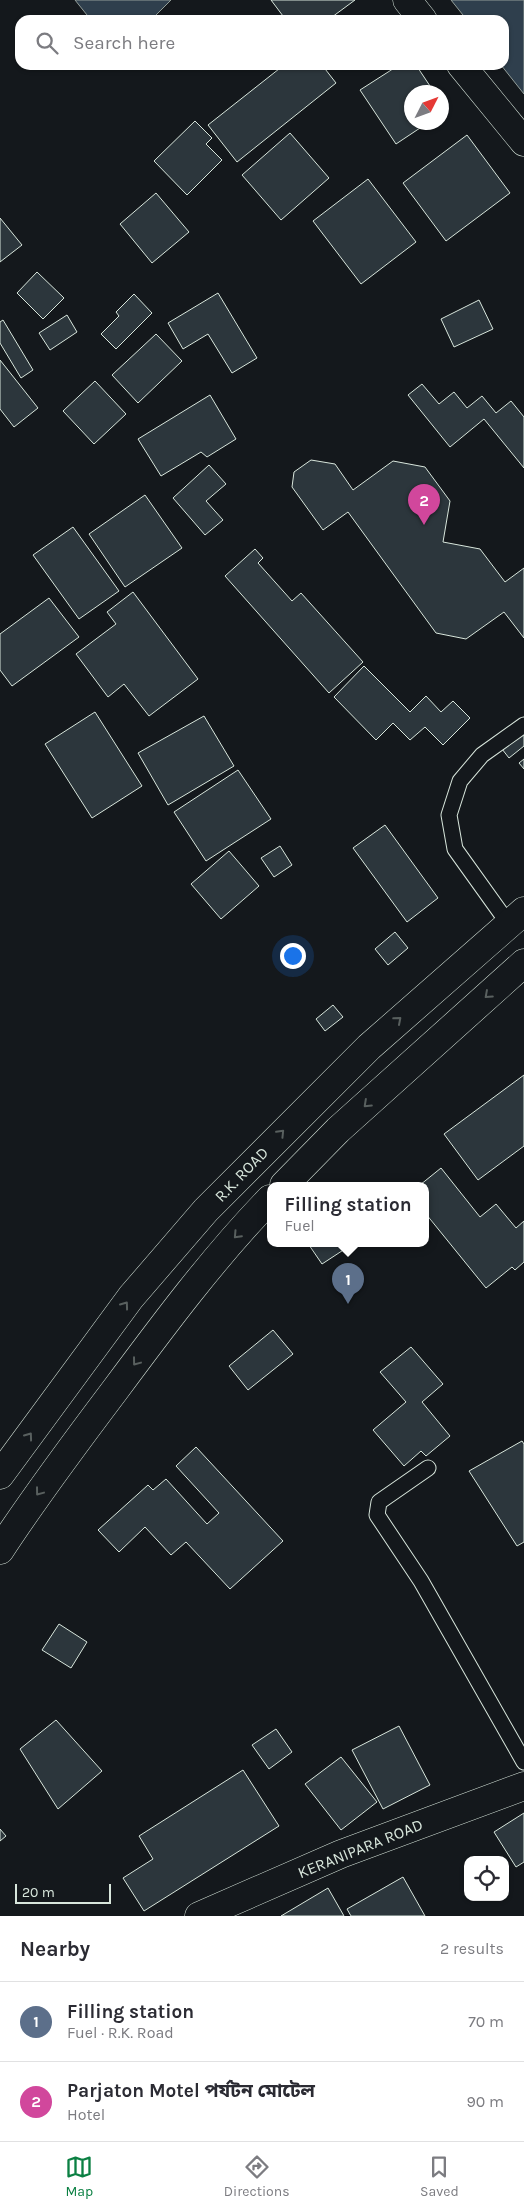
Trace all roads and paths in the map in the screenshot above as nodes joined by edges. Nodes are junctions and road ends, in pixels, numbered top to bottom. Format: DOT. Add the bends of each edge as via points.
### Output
graph roads {
  1 [pos="407,0"];
  2 [pos="419,15"];
  3 [pos="464,70"];
  4 [pos="524,142"];
  5 [pos="524,725"];
  6 [pos="516,917"];
  7 [pos="524,963"];
  8 [pos="287,1182"];
  9 [pos="267,1203"];
  10 [pos="428,1468"];
  11 [pos="0,1475"];
  12 [pos="0,1550"];
  13 [pos="524,1762"];
  14 [pos="524,1786"];
  15 [pos="199,1916"];
  1 -- 2 [label="main road"];
  3 -- 4 [label="main road"];
  5 -- 6 [label="lane" via="482,755 460,781 449,815 454,848"];
  11 -- 6 [label="main road, R.K. ROAD, one-way" via="131,1297 206,1210 368,1047"];
  7 -- 8 [label="main road, one-way" via="352,1117"];
  9 -- 12 [label="main road, one-way" via="234,1237 163,1325 31,1502"];
  10 -- 13 [label="lane" via="379,1502 377,1515 421,1581"];
  14 -- 15 [label="main road, KERANIPARA ROAD" via="341,1854"];
}
